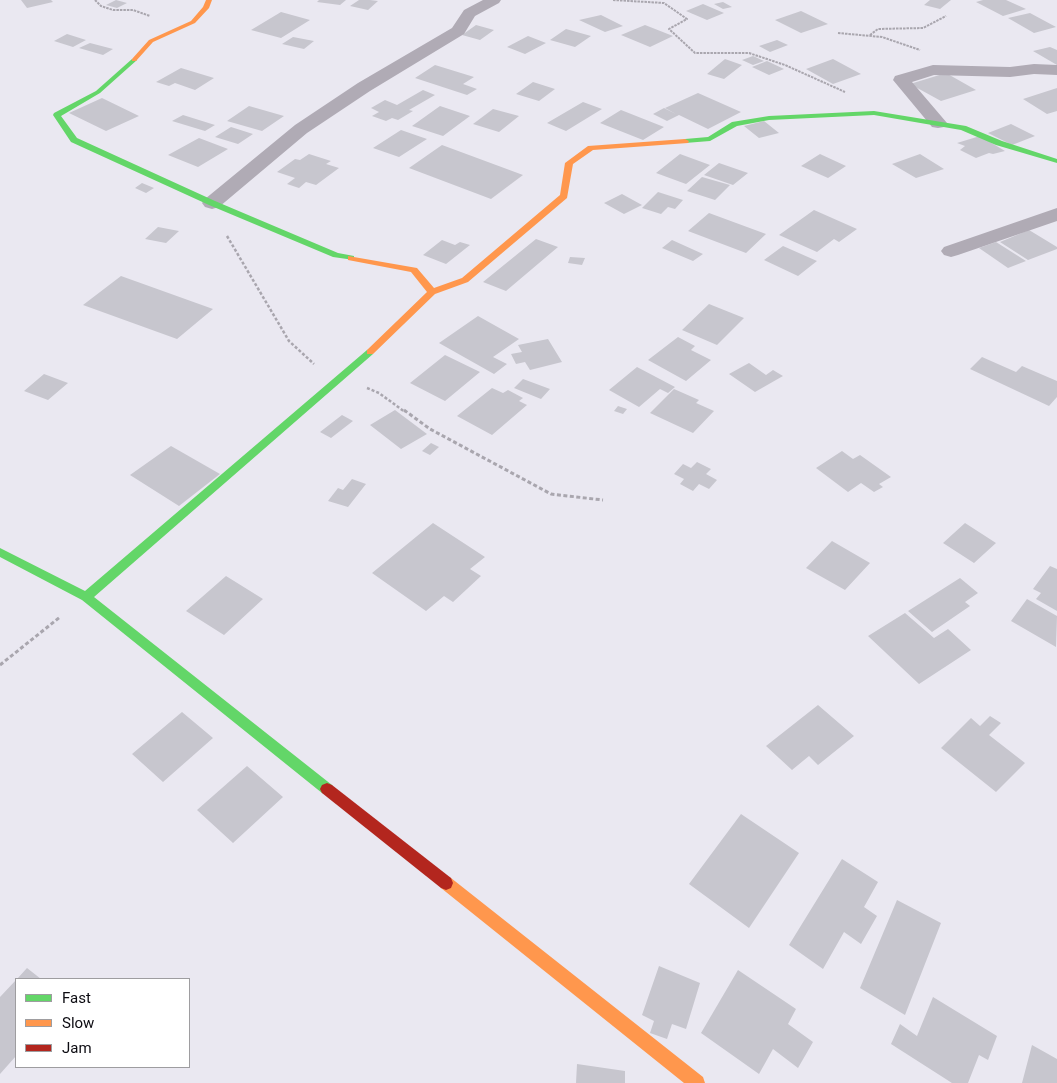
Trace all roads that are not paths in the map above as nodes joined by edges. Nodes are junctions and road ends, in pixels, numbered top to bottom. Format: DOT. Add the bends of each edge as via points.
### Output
graph roads {
  1 [pos="209,0"];
  2 [pos="494,0"];
  3 [pos="1057,70"];
  4 [pos="938,123"];
  5 [pos="1057,161"];
  6 [pos="212,203"];
  7 [pos="1057,214"];
  8 [pos="951,251"];
  9 [pos="432,292"];
  10 [pos="0,552"];
  11 [pos="86,597"];
  12 [pos="697,1083"];
  1 -- 6 [label="street" via="193,22 151,42 98,92 57,115 74,140"];
  2 -- 6 [label="street" via="469,14 458,31 301,129"];
  3 -- 4 [label="street" via="933,70 901,80"];
  4 -- 5 [label="street" via="963,128"];
  4 -- 9 [label="street" via="874,113 769,118 735,124 710,140 591,148 568,163 564,196 465,280"];
  6 -- 9 [label="street" via="336,255 414,270"];
  7 -- 8 [label="street"];
  9 -- 11 [label="street" via="386,338"];
  10 -- 11 [label="street"];
  11 -- 12 [label="street"];
}
